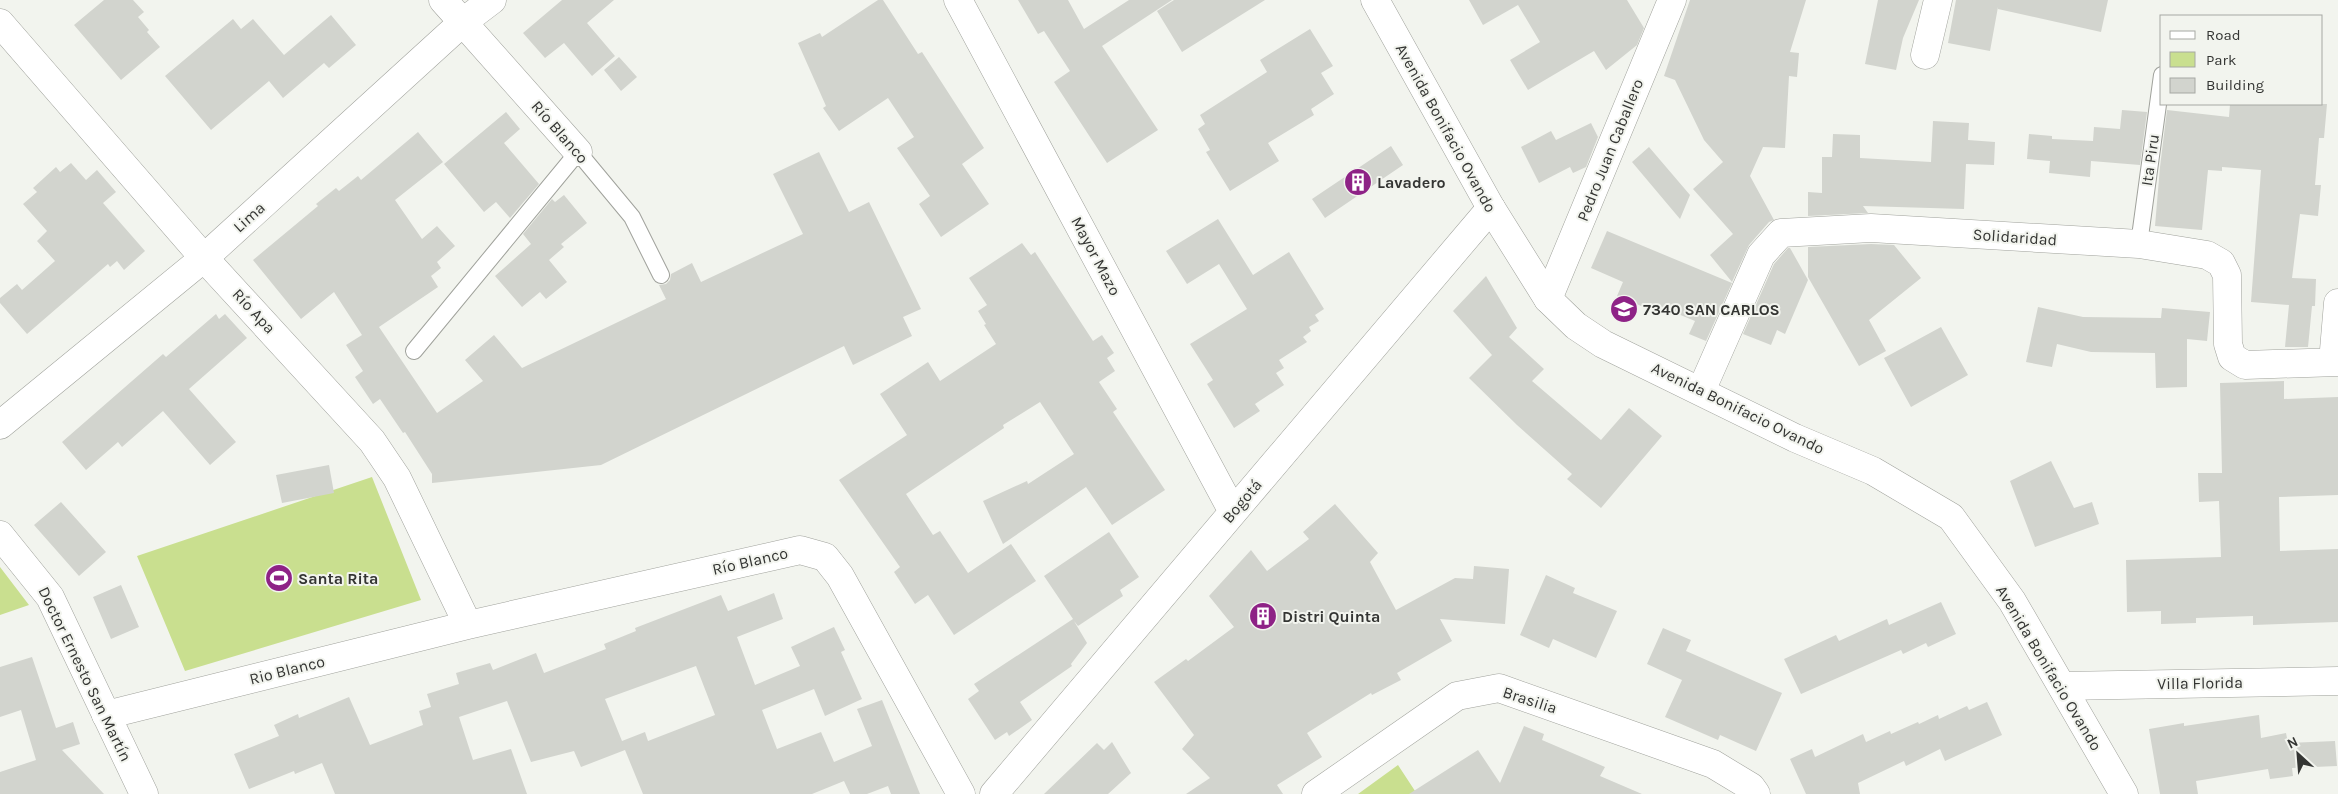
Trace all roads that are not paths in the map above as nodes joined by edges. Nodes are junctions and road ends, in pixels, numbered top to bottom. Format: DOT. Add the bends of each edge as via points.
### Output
graph roads {
  1 [pos="443,0"];
  2 [pos="492,0"];
  3 [pos="958,0"];
  4 [pos="1375,0"];
  5 [pos="1672,0"];
  6 [pos="1938,0"];
  7 [pos="463,22"];
  8 [pos="0,23"];
  9 [pos="1926,55"];
  10 [pos="2160,90"];
  11 [pos="578,152"];
  12 [pos="1491,208"];
  13 [pos="2139,244"];
  14 [pos="204,258"];
  15 [pos="661,275"];
  16 [pos="1548,299"];
  17 [pos="2338,303"];
  18 [pos="414,351"];
  19 [pos="2335,362"];
  20 [pos="1701,391"];
  21 [pos="0,425"];
  22 [pos="1233,512"];
  23 [pos="0,535"];
  24 [pos="468,625"];
  25 [pos="2338,681"];
  26 [pos="2062,686"];
  27 [pos="106,715"];
  28 [pos="144,794"];
  29 [pos="961,794"];
  30 [pos="994,794"];
  31 [pos="1316,794"];
  32 [pos="1756,794"];
  33 [pos="2124,794"];
  1 -- 7 [label="street, Río Blanco"];
  2 -- 7 [label="street, Lima"];
  3 -- 22 [label="street, Mayor Mazo"];
  4 -- 12 [label="street, Avenida Bonifacio Ovando"];
  5 -- 16 [label="street, Pedro Juan Caballero"];
  6 -- 9 [label="street"];
  7 -- 11 [label="street, Río Blanco"];
  7 -- 14 [label="street, Lima"];
  8 -- 14 [label="street, Río Apa"];
  10 -- 13 [label="lane, Ita Piru"];
  11 -- 15 [label="lane, Río Blanco" via="632,217"];
  11 -- 18 [label="lane"];
  12 -- 16 [label="street, Avenida Bonifacio Ovando"];
  12 -- 22 [label="street, Bogotá"];
  13 -- 19 [label="street, Solidaridad" via="2207,255 2222,264 2227,275 2228,344 2232,357 2245,365"];
  13 -- 20 [label="street, Solidaridad" via="1871,228 1781,233 1761,255"];
  14 -- 21 [label="street, Lima"];
  14 -- 24 [label="street, Río Apa" via="372,442 397,478"];
  16 -- 20 [label="street, Avenida Bonifacio Ovando" via="1576,326 1603,344"];
  17 -- 19 [label="street"];
  20 -- 26 [label="street, Avenida Bonifacio Ovando" via="1795,438 1873,471 1951,517 2012,601"];
  22 -- 30 [label="street, Bogotá"];
  23 -- 27 [label="street, Doctor Ernesto San Martín" via="50,597"];
  24 -- 27 [label="street, Rio Blanco"];
  24 -- 29 [label="street, Río Blanco" via="800,550 825,558 840,576"];
  25 -- 26 [label="street, Villa Florida"];
  26 -- 33 [label="street, Avenida Bonifacio Ovando"];
  27 -- 28 [label="street, Doctor Ernesto San Martín"];
  31 -- 32 [label="street, Brasilia" via="1457,696 1498,688 1712,764 1751,787"];
}
